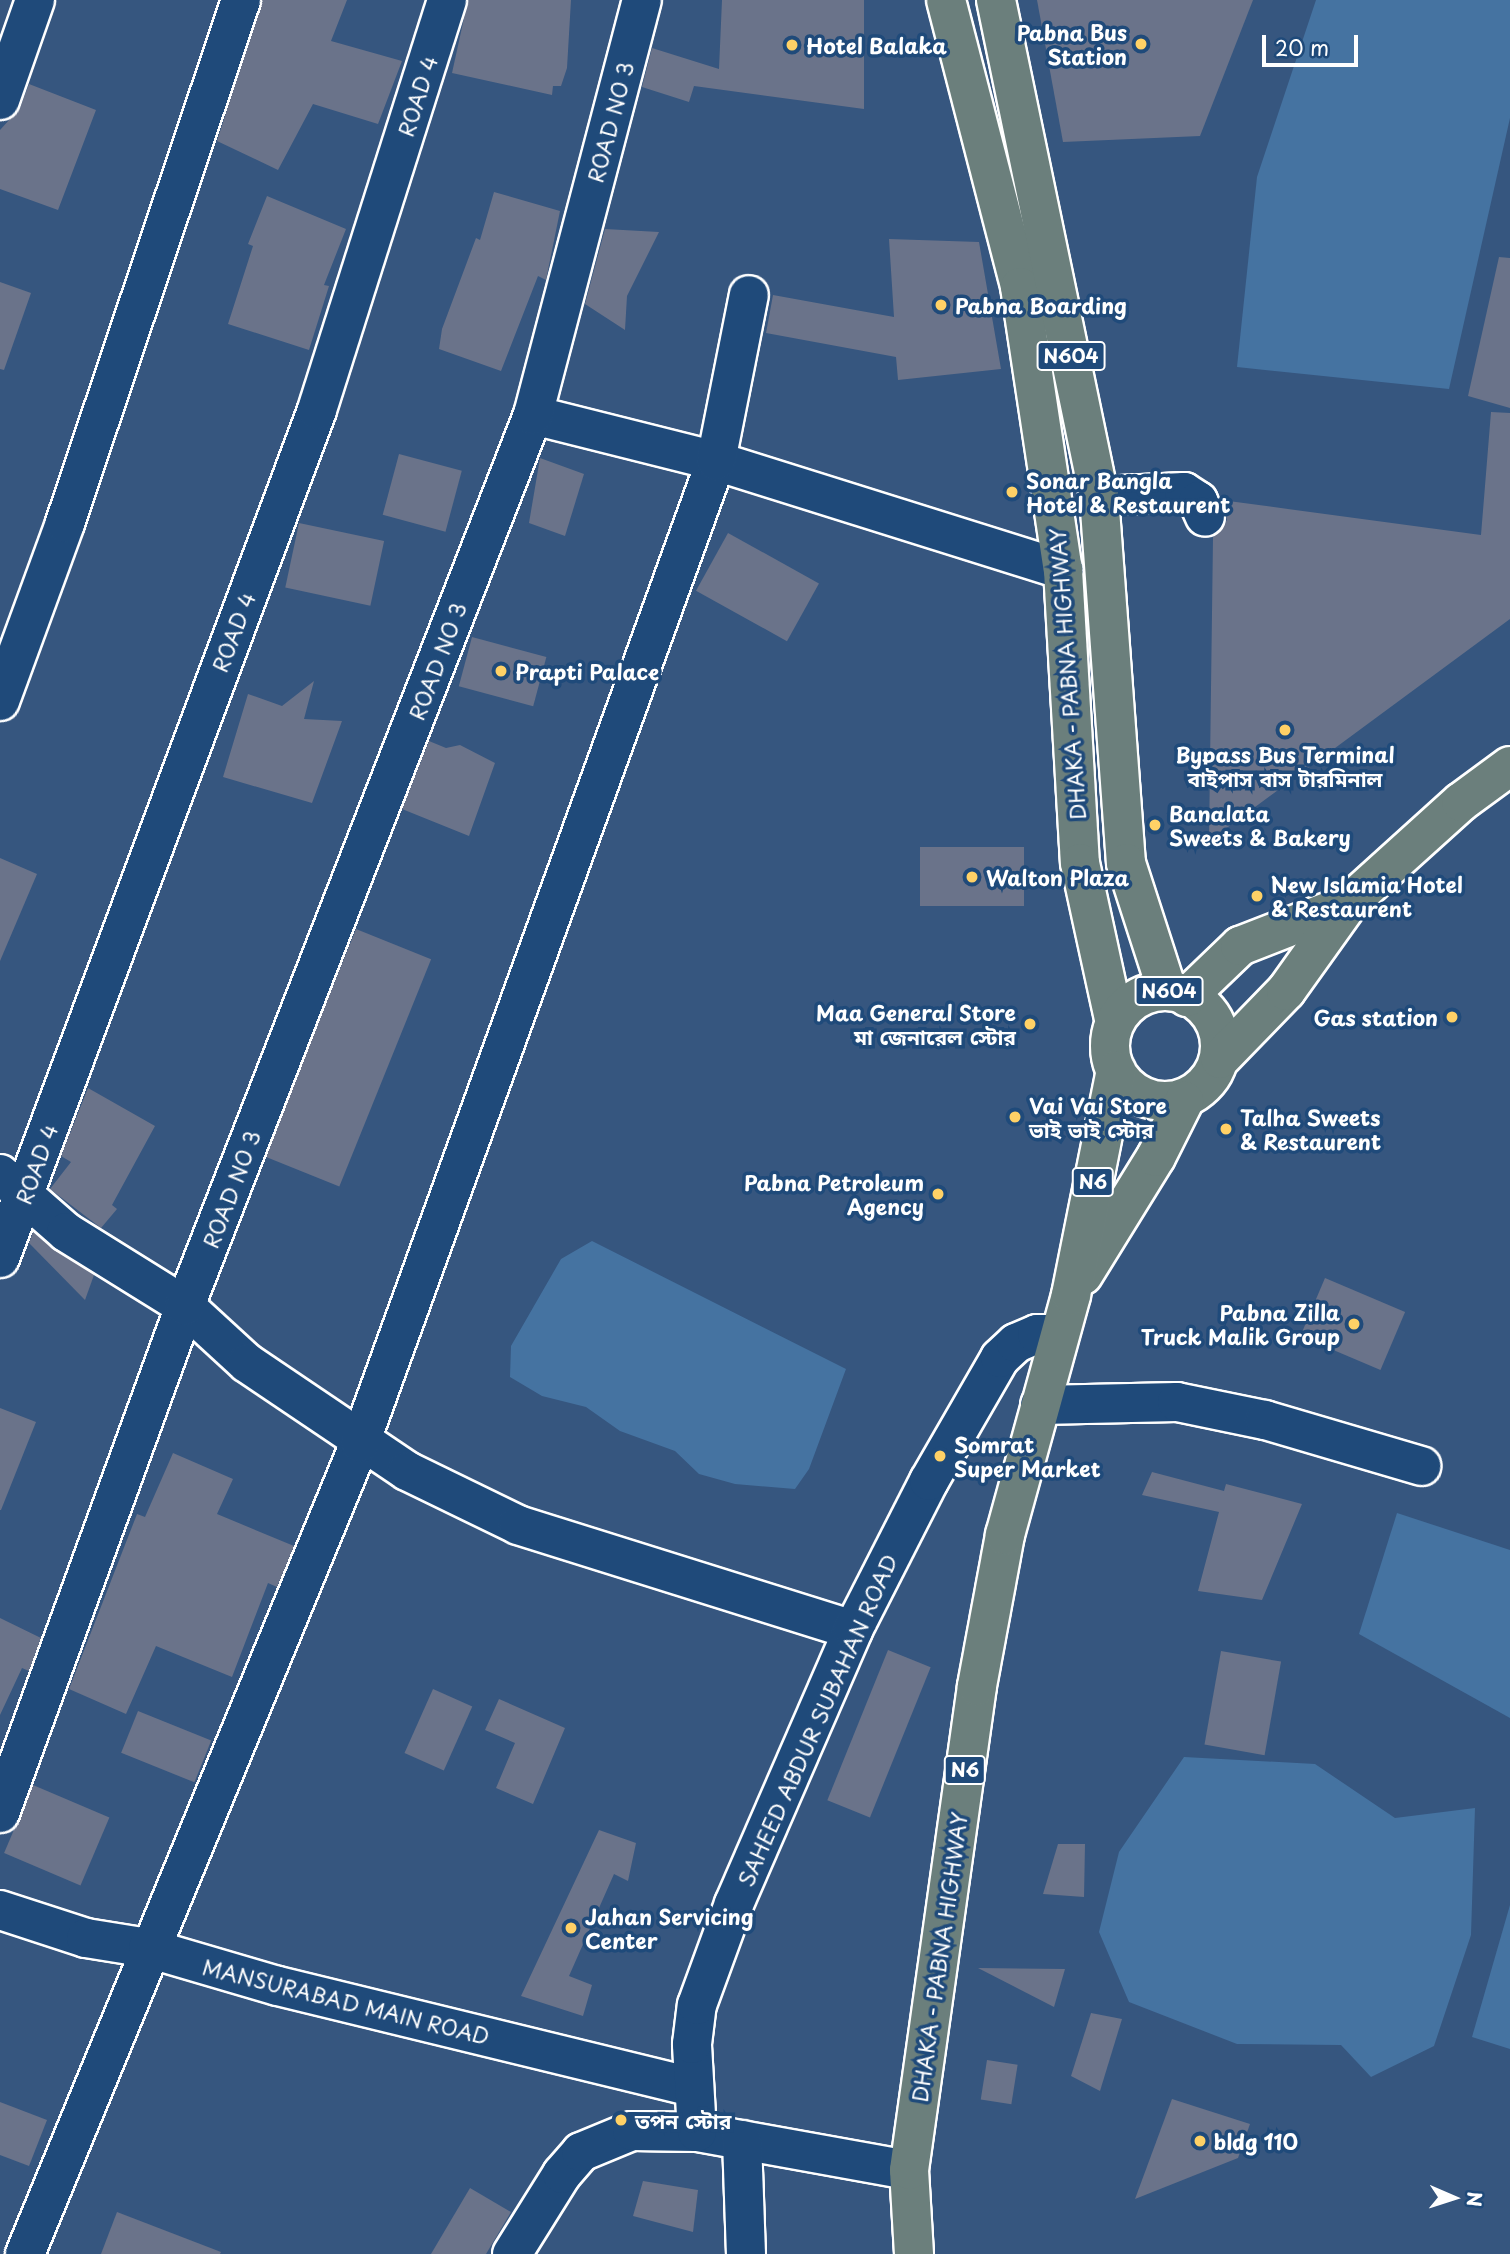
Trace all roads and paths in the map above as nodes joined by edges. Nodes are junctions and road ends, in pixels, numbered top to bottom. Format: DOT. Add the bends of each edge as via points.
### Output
graph roads {
  1 [pos="35,0"];
  2 [pos="241,0"];
  3 [pos="447,0"];
  4 [pos="642,0"];
  5 [pos="946,0"];
  6 [pos="996,0"];
  7 [pos="0,100"];
  8 [pos="1033,171"];
  9 [pos="992,178"];
  10 [pos="749,295"];
  11 [pos="533,415"];
  12 [pos="716,461"];
  13 [pos="1099,496"];
  14 [pos="1205,517"];
  15 [pos="1063,570"];
  16 [pos="0,701"];
  17 [pos="1510,766"];
  18 [pos="1080,863"];
  19 [pos="1126,863"];
  20 [pos="1348,904"];
  21 [pos="1177,994"];
  22 [pos="1114,1019"];
  23 [pos="1220,1059"];
  24 [pos="1116,1070"];
  25 [pos="1184,1101"];
  26 [pos="13,1184"];
  27 [pos="0,1258"];
  28 [pos="1071,1294"];
  29 [pos="185,1306"];
  30 [pos="1057,1334"];
  31 [pos="1040,1405"];
  32 [pos="360,1443"];
  33 [pos="1421,1466"];
  34 [pos="853,1630"];
  35 [pos="0,1812"];
  36 [pos="0,1910"];
  37 [pos="148,1948"];
  38 [pos="694,2087"];
  39 [pos="697,2132"];
  40 [pos="742,2140"];
  41 [pos="909,2170"];
  42 [pos="25,2254"];
  43 [pos="512,2254"];
  44 [pos="746,2254"];
  45 [pos="914,2254"];
  1 -- 7 [label="street"];
  2 -- 16 [label="street" via="65,523"];
  3 -- 26 [label="street, ROAD 4" via="317,410"];
  4 -- 11 [label="street, ROAD NO 3"];
  5 -- 9 [label="highway, DHAKA - PABNA HIGHWAY / N604"];
  6 -- 8 [label="highway, DHAKA - PABNA HIGHWAY / N604"];
  8 -- 9 [label="highway"];
  8 -- 13 [label="highway, DHAKA - PABNA HIGHWAY / N604"];
  9 -- 15 [label="highway, DHAKA - PABNA HIGHWAY / N604" via="1020,287"];
  10 -- 12 [label="street"];
  11 -- 12 [label="street"];
  11 -- 29 [label="street, ROAD NO 3"];
  12 -- 15 [label="street"];
  12 -- 32 [label="street"];
  13 -- 14 [label="street" via="1184,492 1198,501"];
  13 -- 19 [label="highway, DHAKA - PABNA HIGHWAY / N604"];
  15 -- 18 [label="highway, DHAKA - PABNA HIGHWAY / N604"];
  17 -- 20 [label="highway" via="1461,802"];
  18 -- 19 [label="highway"];
  18 -- 22 [label="highway, DHAKA - PABNA HIGHWAY / N604"];
  19 -- 21 [label="highway, DHAKA - PABNA HIGHWAY / N604"];
  20 -- 21 [label="highway, N604" via="1240,946"];
  20 -- 23 [label="highway" via="1286,991"];
  21 -- 22 [label="highway, N604" via="1153,991 1132,1000"];
  21 -- 23 [label="highway, N604" via="1213,1020 1221,1042"];
  22 -- 24 [label="highway, N604" via="1110,1043"];
  23 -- 25 [label="highway" via="1203,1090"];
  24 -- 25 [label="highway" via="1135,1091"];
  24 -- 28 [label="highway, DHAKA - PABNA HIGHWAY / N6"];
  25 -- 28 [label="highway, DHAKA - PABNA HIGHWAY" via="1143,1179"];
  26 -- 27 [label="street, ROAD 4"];
  26 -- 29 [label="street" via="66,1232"];
  28 -- 30 [label="highway, DHAKA - PABNA HIGHWAY / N6"];
  29 -- 32 [label="street" via="247,1363"];
  29 -- 35 [label="street, ROAD NO 3"];
  30 -- 31 [label="highway, DHAKA - PABNA HIGHWAY / N6"];
  30 -- 34 [label="street, SAHEED ABDUR SUBAHAN ROAD" via="1037,1334 1016,1343 1000,1358 929,1481"];
  31 -- 33 [label="street" via="1177,1402 1265,1420"];
  31 -- 41 [label="highway, DHAKA - PABNA HIGHWAY / N6" via="1005,1535 976,1686"];
  32 -- 34 [label="street" via="518,1525"];
  32 -- 37 [label="street"];
  34 -- 38 [label="street, SAHEED ABDUR SUBAHAN ROAD" via="734,1904 697,2004"];
  36 -- 37 [label="street, MANSURABAD MAIN ROAD" via="86,1938"];
  37 -- 38 [label="street, MANSURABAD MAIN ROAD" via="278,1986"];
  37 -- 42 [label="street"];
  38 -- 39 [label="street, SAHEED ABDUR SUBAHAN ROAD"];
  39 -- 40 [label="street"];
  39 -- 43 [label="street" via="632,2131 581,2152"];
  40 -- 41 [label="street"];
  40 -- 44 [label="street"];
  41 -- 45 [label="highway, DHAKA - PABNA HIGHWAY / N6"];
}
